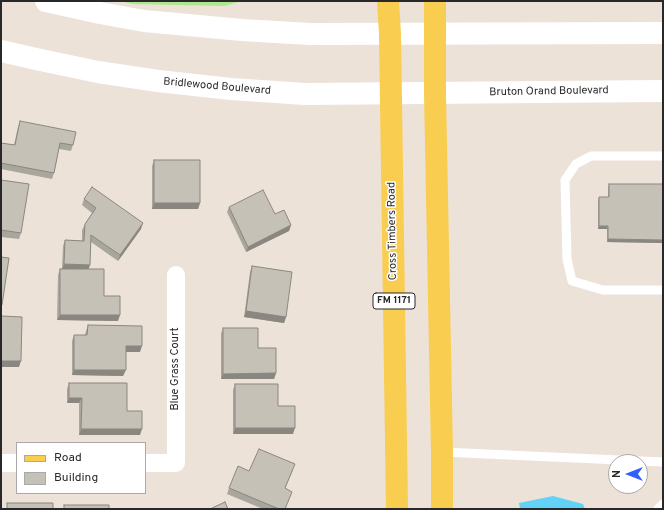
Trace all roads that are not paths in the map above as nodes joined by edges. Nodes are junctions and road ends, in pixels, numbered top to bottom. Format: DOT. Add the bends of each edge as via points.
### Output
graph roads {
  1 [pos="46,1"];
  2 [pos="388,1"];
  3 [pos="435,1"];
  4 [pos="663,33"];
  5 [pos="390,34"];
  6 [pos="435,34"];
  7 [pos="1,50"];
  8 [pos="663,91"];
  9 [pos="390,93"];
  10 [pos="435,94"];
  11 [pos="663,156"];
  12 [pos="176,275"];
  13 [pos="663,290"];
  14 [pos="442,452"];
  15 [pos="663,462"];
  16 [pos="1,463"];
  17 [pos="16,463"];
  18 [pos="146,463"];
  19 [pos="663,504"];
  20 [pos="397,509"];
  21 [pos="442,509"];
  22 [pos="658,509"];
  1 -- 5 [label="main road" via="144,21 189,26 310,34"];
  2 -- 5 [label="main road, Cross Timbers Road / FM 1171"];
  3 -- 6 [label="main road"];
  4 -- 6 [label="main road"];
  5 -- 6 [label="main road"];
  5 -- 9 [label="main road, Cross Timbers Road / FM 1171"];
  6 -- 10 [label="main road"];
  7 -- 9 [label="main road, Bridlewood Boulevard" via="98,72 165,82 305,94"];
  8 -- 10 [label="main road, Bruton Orand Boulevard"];
  9 -- 10 [label="main road, Bridlewood Boulevard"];
  9 -- 20 [label="main road, Cross Timbers Road / FM 1171"];
  10 -- 14 [label="main road"];
  11 -- 13 [label="lane" via="591,156 576,164 564,180 567,259 572,280 603,290"];
  12 -- 18 [label="street, Blue Grass Court" via="176,463"];
  14 -- 15 [label="lane"];
  14 -- 21 [label="main road"];
  16 -- 17 [label="street"];
  19 -- 22 [label="lane"];
}
